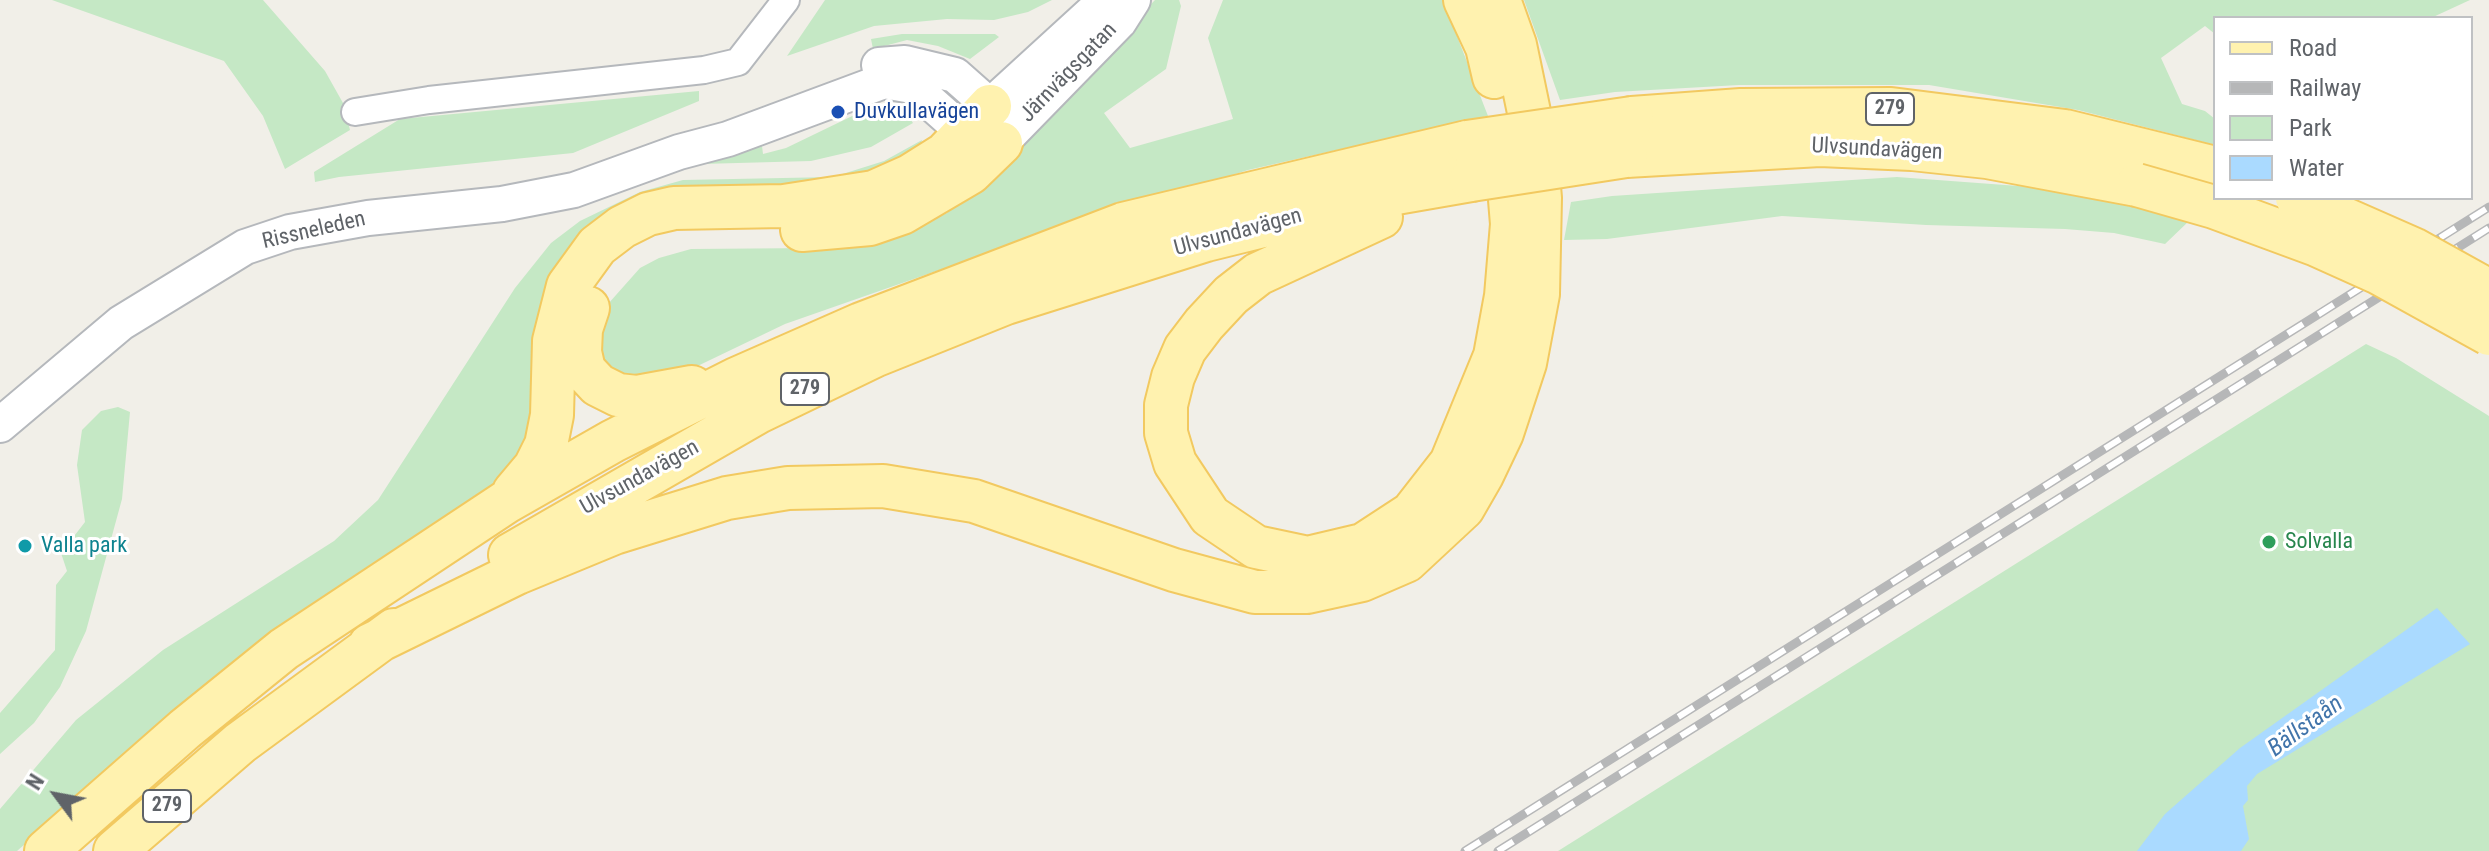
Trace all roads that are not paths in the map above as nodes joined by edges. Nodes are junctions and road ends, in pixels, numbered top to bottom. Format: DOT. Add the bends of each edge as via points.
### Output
graph roads {
  1 [pos="786,0"];
  2 [pos="1106,0"];
  3 [pos="1133,0"];
  4 [pos="1465,0"];
  5 [pos="1499,0"];
  6 [pos="355,112"];
  7 [pos="985,127"];
  8 [pos="1469,161"];
  9 [pos="2141,167"];
  10 [pos="2213,168"];
  11 [pos="2302,200"];
  12 [pos="2489,291"];
  13 [pos="2489,334"];
  14 [pos="736,379"];
  15 [pos="7,408"];
  16 [pos="506,502"];
  17 [pos="370,645"];
  18 [pos="46,851"];
  19 [pos="115,851"];
  1 -- 6 [label="street" via="738,62"];
  2 -- 7 [label="street, Järnvägsgatan"];
  3 -- 7 [label="street, Järnvägsgatan" via="1119,22"];
  4 -- 8 [label="main road" via="1487,47 1501,108 1512,224 1495,356 1451,463 1412,513 1363,545 1308,558 1267,551 1234,535 1189,489 1166,433 1166,405 1185,349 1231,295 1258,274"];
  5 -- 17 [label="main road" via="1515,45 1535,141 1538,294 1525,363 1482,475 1463,508 1406,561 1362,580 1307,592 1255,592 1174,570 974,501 883,486 788,488 727,498 614,533 517,573"];
  7 -- 14 [label="main road" via="970,173 934,196 870,224 668,235 619,260 600,282 581,329 584,370 598,385 637,397"];
  7 -- 15 [label="street, Rissneleden" via="955,75 905,63 873,66 679,152 574,190 290,232 245,247 121,323"];
  7 -- 16 [label="main road" via="910,176 874,192 784,206 674,208 648,214 597,246 568,286 558,314 546,445"];
  8 -- 9 [label="main road, Ulvsundavägen / 279, bridge" via="1629,137 1912,149 2074,170"];
  8 -- 14 [label="main road, Ulvsundavägen / 279" via="1123,224 861,324"];
  8 -- 17 [label="main road, Ulvsundavägen / 279" via="1396,193 1206,240 1006,303 874,356 758,412 549,529"];
  9 -- 10 [label="main road, Ulvsundavägen / 279"];
  9 -- 13 [label="main road, Ulvsundavägen / 279, bridge" via="2214,207 2377,272"];
  11 -- 12 [label="main road, bridge" via="2413,249"];
  14 -- 16 [label="main road, Ulvsundavägen / 279"];
  16 -- 18 [label="main road, Ulvsundavägen / 279" via="284,649"];
  17 -- 19 [label="main road, Ulvsundavägen / 279" via="240,743"];
}
